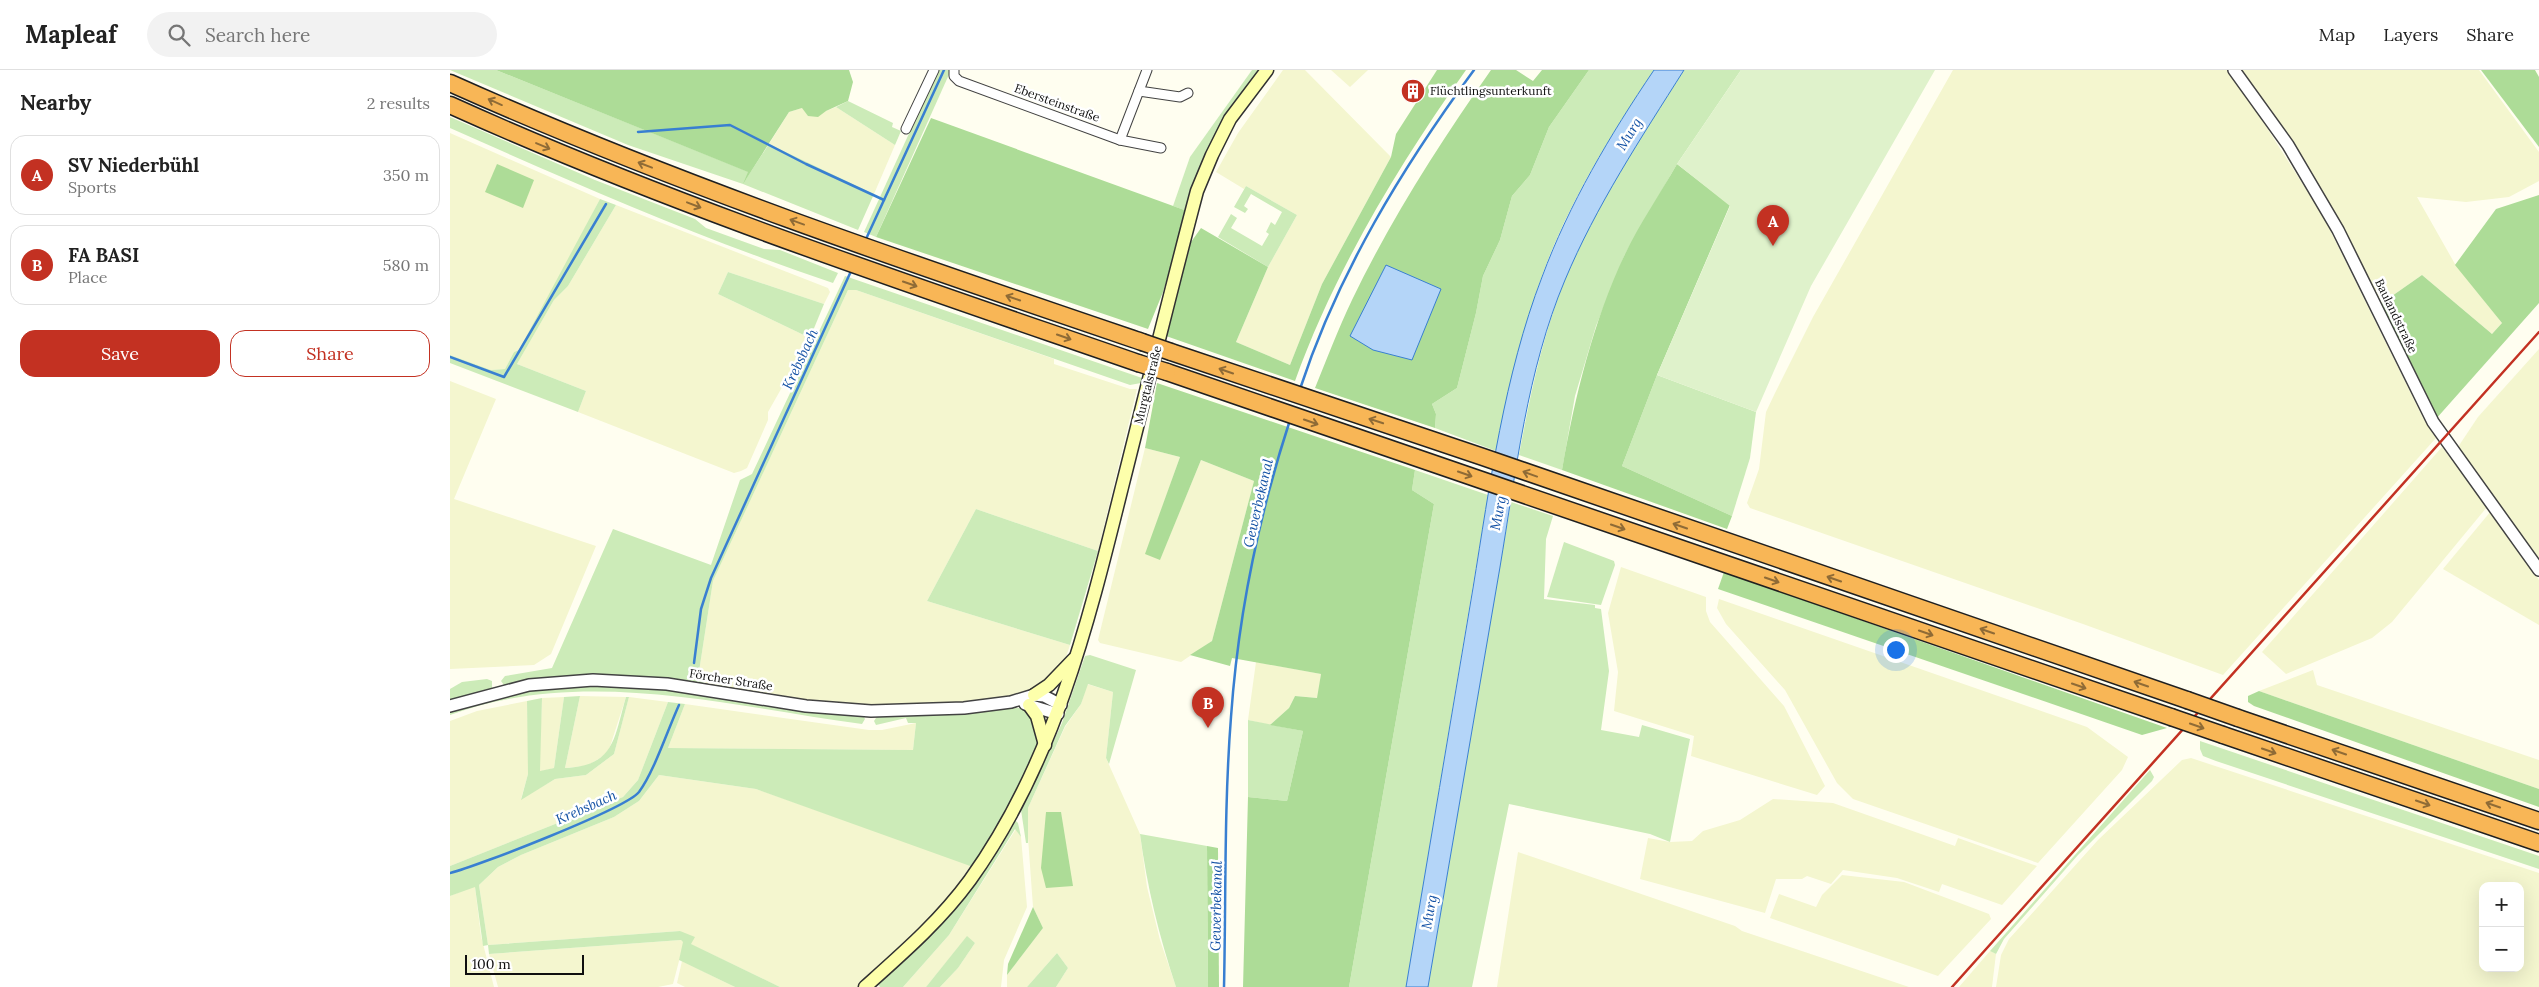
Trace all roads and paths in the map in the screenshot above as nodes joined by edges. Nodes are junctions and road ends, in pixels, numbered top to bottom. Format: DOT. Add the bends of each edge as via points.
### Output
graph roads {
  1 [pos="934,70"];
  2 [pos="1147,70"];
  3 [pos="1267,70"];
  4 [pos="2234,70"];
  5 [pos="955,74"];
  6 [pos="450,82"];
  7 [pos="1139,91"];
  8 [pos="1188,93"];
  9 [pos="450,106"];
  10 [pos="906,129"];
  11 [pos="1120,140"];
  12 [pos="1161,148"];
  13 [pos="2539,570"];
  14 [pos="1078,656"];
  15 [pos="1031,700"];
  16 [pos="450,706"];
  17 [pos="1059,709"];
  18 [pos="1045,746"];
  19 [pos="2539,821"];
  20 [pos="2539,843"];
  21 [pos="865,987"];
  1 -- 10 [label="street"];
  2 -- 7 [label="street"];
  3 -- 14 [label="main road, Murgtalstraße" via="1230,119 1197,191"];
  4 -- 13 [label="street, Baulandstraße" via="2288,145 2338,230 2433,422"];
  5 -- 11 [label="street, Ebersteinstraße"];
  19 -- 6 [label="highway, one-way, bridge" via="872,249 590,144"];
  7 -- 8 [label="street" via="1180,97"];
  7 -- 11 [label="street"];
  9 -- 20 [label="highway, one-way, bridge" via="583,163 864,268"];
  11 -- 12 [label="street, Ebersteinstraße"];
  14 -- 15 [label="main road"];
  14 -- 17 [label="main road, Murgtalstraße"];
  15 -- 16 [label="street, Förcher Straße" via="924,711 863,711 806,706 667,684 593,680 530,685"];
  15 -- 17 [label="street" via="1044,696"];
  15 -- 18 [label="main road"];
  17 -- 18 [label="main road, Murgtalstraße"];
  18 -- 21 [label="main road, Murgtalstraße" via="1014,810 969,881 938,920"];
}
